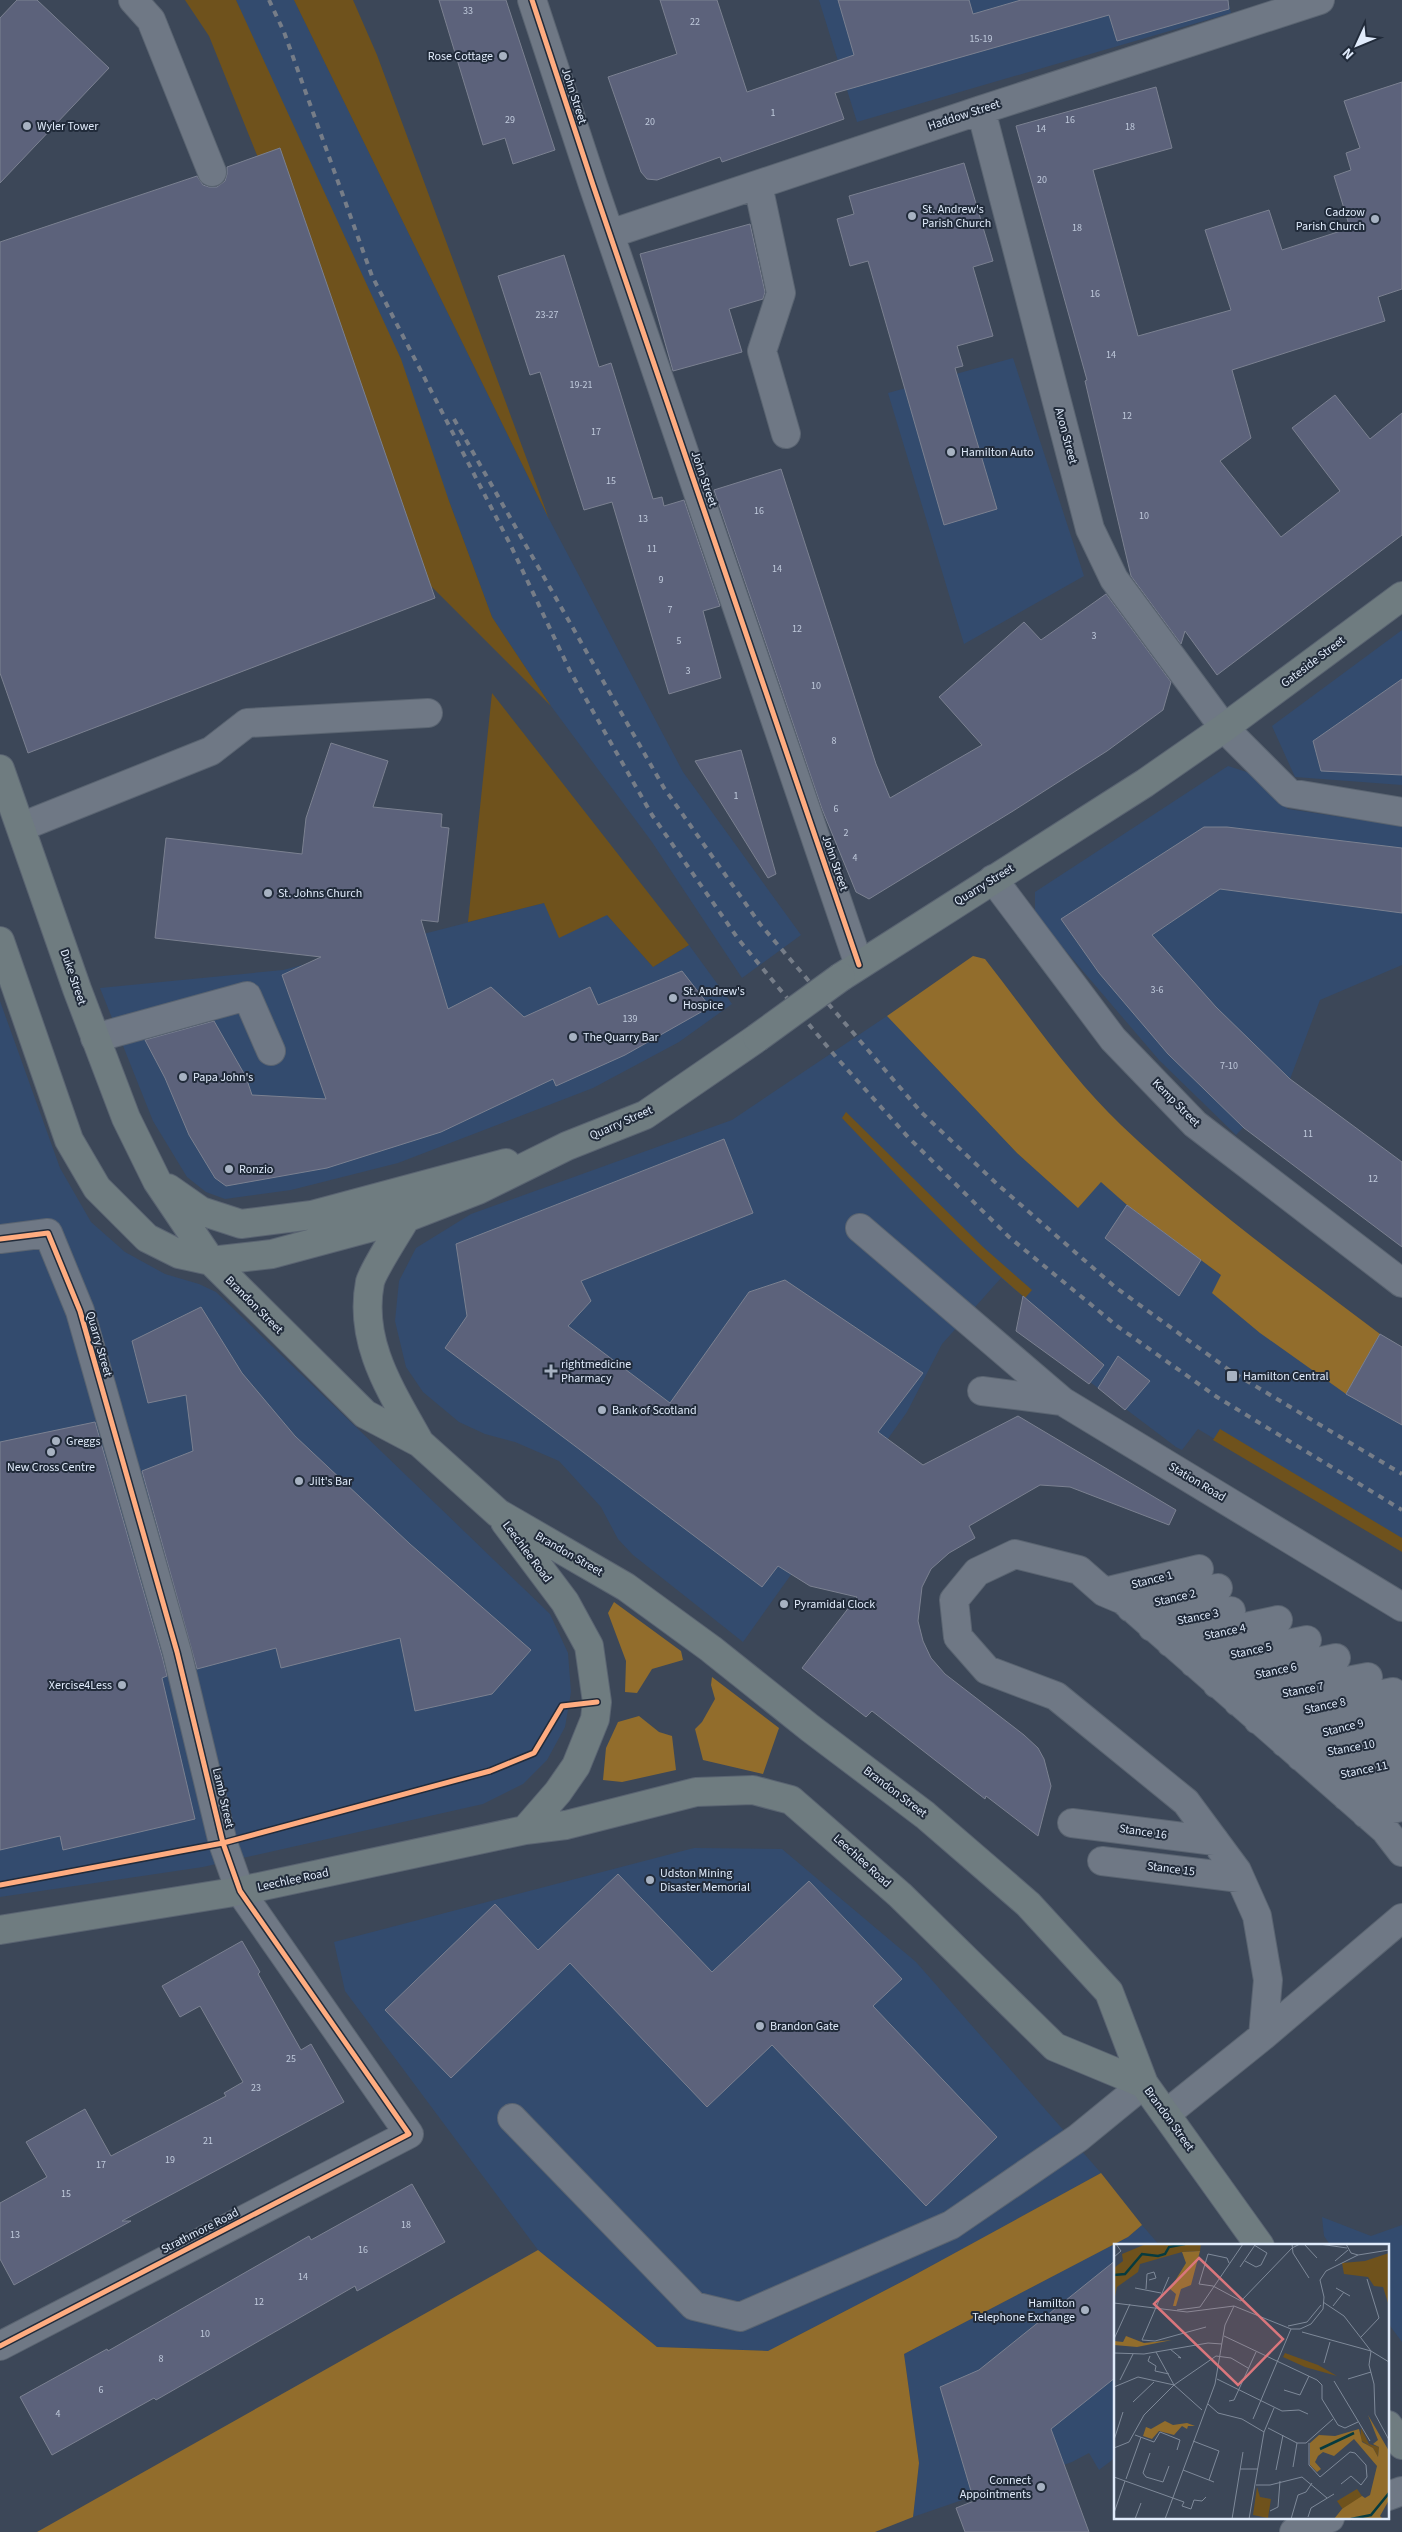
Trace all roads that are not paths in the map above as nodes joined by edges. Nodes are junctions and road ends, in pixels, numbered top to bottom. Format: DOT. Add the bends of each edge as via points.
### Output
graph roads {
  1 [pos="132,0"];
  2 [pos="532,0"];
  3 [pos="1320,0"];
  4 [pos="981,110"];
  5 [pos="212,172"];
  6 [pos="758,185"];
  7 [pos="610,234"];
  8 [pos="786,434"];
  9 [pos="1402,596"];
  10 [pos="428,712"];
  11 [pos="1224,728"];
  12 [pos="0,769"];
  13 [pos="1402,812"];
  14 [pos="21,827"];
  15 [pos="993,879"];
  16 [pos="0,942"];
  17 [pos="850,971"];
  18 [pos="95,1038"];
  19 [pos="270,1051"];
  20 [pos="567,1146"];
  21 [pos="157,1181"];
  22 [pos="406,1218"];
  23 [pos="860,1228"];
  24 [pos="0,1239"];
  25 [pos="211,1261"];
  26 [pos="1402,1283"];
  27 [pos="982,1391"];
  28 [pos="1062,1401"];
  29 [pos="420,1443"];
  30 [pos="120,1452"];
  31 [pos="498,1513"];
  32 [pos="1199,1569"];
  33 [pos="1218,1588"];
  34 [pos="1104,1592"];
  35 [pos="1402,1606"];
  36 [pos="1131,1608"];
  37 [pos="1244,1608"];
  38 [pos="1278,1620"];
  39 [pos="1161,1635"];
  40 [pos="1307,1640"];
  41 [pos="1336,1658"];
  42 [pos="1194,1663"];
  43 [pos="1368,1678"];
  44 [pos="1217,1684"];
  45 [pos="1238,1702"];
  46 [pos="1397,1703"];
  47 [pos="1258,1720"];
  48 [pos="1402,1739"];
  49 [pos="1293,1750"];
  50 [pos="1402,1762"];
  51 [pos="1326,1778"];
  52 [pos="1402,1785"];
  53 [pos="1357,1806"];
  54 [pos="1402,1807"];
  55 [pos="1072,1823"];
  56 [pos="525,1830"];
  57 [pos="1215,1841"];
  58 [pos="1398,1841"];
  59 [pos="1102,1861"];
  60 [pos="1240,1878"];
  61 [pos="240,1891"];
  62 [pos="1402,1918"];
  63 [pos="0,1930"];
  64 [pos="1263,2036"];
  65 [pos="1144,2084"];
  66 [pos="1166,2114"];
  67 [pos="512,2118"];
  68 [pos="409,2134"];
  69 [pos="1259,2244"];
  70 [pos="0,2346"];
  71 [pos="1390,2428"];
  72 [pos="1402,2444"];
  73 [pos="1402,2491"];
  74 [pos="1390,2495"];
  75 [pos="1325,2520"];
  76 [pos="1294,2532"];
  1 -- 5 [label="street" via="151,20"];
  2 -- 7 [label="street, John Street"];
  3 -- 4 [label="street, Haddow Street"];
  4 -- 6 [label="street, Haddow Street"];
  4 -- 11 [label="street, Avon Street" via="1090,529 1114,579"];
  6 -- 7 [label="street, Haddow Street"];
  6 -- 8 [label="street" via="781,293 762,351"];
  7 -- 17 [label="street, John Street"];
  9 -- 11 [label="main road, Gateside Street"];
  10 -- 14 [label="street" via="247,724 211,751"];
  11 -- 13 [label="street" via="1289,793"];
  11 -- 15 [label="main road, Quarry Street" via="1145,784"];
  12 -- 14 [label="main road, Duke Street"];
  14 -- 18 [label="main road, Duke Street"];
  15 -- 17 [label="main road, Quarry Street"];
  15 -- 26 [label="street, Kemp Street" via="1113,1039 1195,1124"];
  16 -- 25 [label="main road" via="69,1140 97,1188 147,1238 179,1254"];
  17 -- 20 [label="main road, Quarry Street, bridge" via="645,1115"];
  18 -- 19 [label="street" via="247,996"];
  18 -- 21 [label="main road, Duke Street" via="126,1118"];
  20 -- 21 [label="main road, Quarry Street" via="312,1215 241,1224 201,1210"];
  20 -- 22 [label="main road, Quarry Street" via="478,1190"];
  21 -- 25 [label="main road, Brandon Street"];
  22 -- 25 [label="main road, Quarry Street" via="272,1254"];
  22 -- 29 [label="main road, Brandon Street" via="370,1281 368,1325 382,1375"];
  23 -- 28 [label="street"];
  24 -- 30 [label="street, Quarry Street" via="48,1233 80,1311"];
  25 -- 29 [label="main road, Brandon Street" via="365,1414"];
  27 -- 28 [label="street, Station Road"];
  28 -- 35 [label="street, Station Road"];
  29 -- 31 [label="main road, Brandon Street"];
  30 -- 61 [label="street, Lamb Street" via="123,1487 178,1652 223,1843"];
  31 -- 56 [label="main road, Leechlee Road" via="565,1602 589,1646 597,1702 595,1719 576,1766"];
  31 -- 65 [label="main road, Brandon Street" via="626,1587 711,1649 925,1815 1028,1904 1109,1992"];
  32 -- 34 [label="street, Stance 1"];
  33 -- 36 [label="street, Stance 2"];
  34 -- 36 [label="street" via="1123,1600"];
  34 -- 57 [label="street" via="1079,1570 1015,1554 977,1572 954,1600 958,1637 987,1670 1056,1696 1186,1802"];
  36 -- 39 [label="street"];
  37 -- 39 [label="street, Stance 3"];
  38 -- 39 [label="street, Stance 4"];
  39 -- 42 [label="street"];
  40 -- 42 [label="street, Stance 5"];
  41 -- 44 [label="street, Stance 6"];
  42 -- 44 [label="street"];
  43 -- 45 [label="street, Stance 7"];
  44 -- 45 [label="street"];
  45 -- 47 [label="street"];
  46 -- 47 [label="street, Stance 8"];
  46 -- 49 [label="street, Stance 9"];
  47 -- 49 [label="street"];
  48 -- 49 [label="street, Stance 10"];
  49 -- 51 [label="street"];
  50 -- 51 [label="street, Stance 11"];
  51 -- 53 [label="street"];
  52 -- 53 [label="street"];
  53 -- 54 [label="street"];
  53 -- 58 [label="street"];
  55 -- 57 [label="street, Stance 16"];
  56 -- 61 [label="main road, Leechlee Road"];
  56 -- 65 [label="main road, Leechlee Road" via="566,1825 696,1792 753,1790 791,1800 900,1895 1055,2048"];
  57 -- 60 [label="street"];
  59 -- 60 [label="street, Stance 15"];
  60 -- 64 [label="street" via="1258,1916 1268,1980"];
  61 -- 63 [label="main road, Leechlee Road"];
  61 -- 68 [label="street, Lamb Street"];
  62 -- 64 [label="street"];
  64 -- 66 [label="street"];
  65 -- 66 [label="main road, Brandon Street"];
  65 -- 67 [label="street" via="1078,2138 951,2225 740,2317 694,2306"];
  66 -- 69 [label="main road, Brandon Street"];
  68 -- 70 [label="street, Strathmore Road"];
  71 -- 72 [label="main road"];
  73 -- 74 [label="street"];
  75 -- 76 [label="street"];
}
